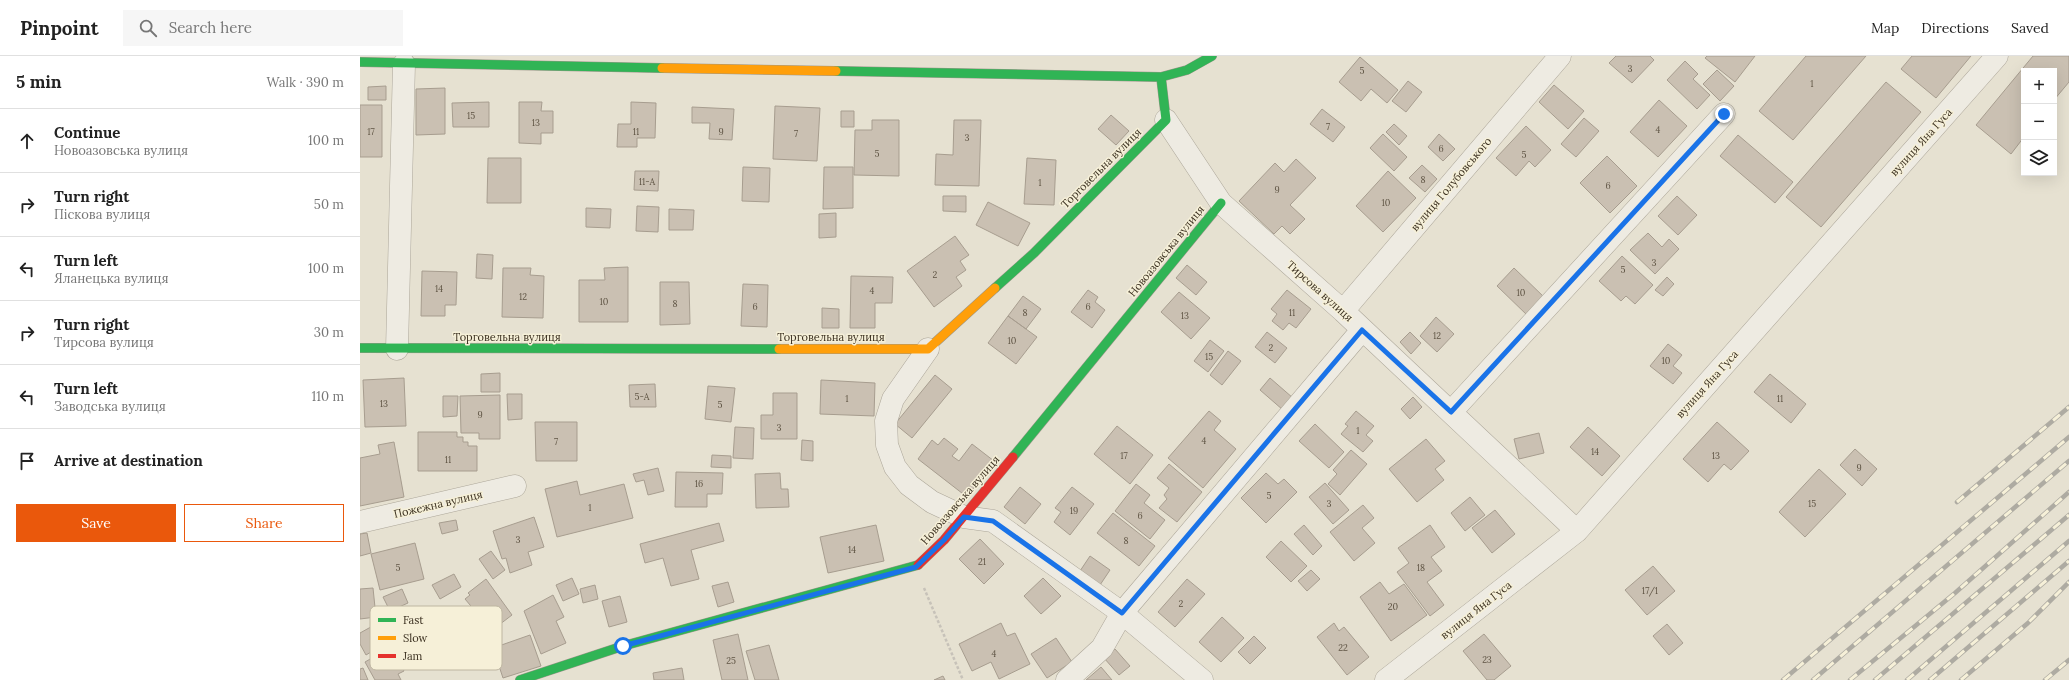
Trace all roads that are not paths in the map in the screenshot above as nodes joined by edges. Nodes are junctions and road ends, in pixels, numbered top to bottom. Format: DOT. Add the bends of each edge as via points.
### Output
graph roads {
  1 [pos="1212,56"];
  2 [pos="1560,56"];
  3 [pos="1997,56"];
  4 [pos="360,62"];
  5 [pos="404,64"];
  6 [pos="1161,77"];
  7 [pos="1724,114"];
  8 [pos="1166,120"];
  9 [pos="1221,203"];
  10 [pos="1343,311"];
  11 [pos="1362,330"];
  12 [pos="360,348"];
  13 [pos="398,349"];
  14 [pos="928,349"];
  15 [pos="1451,412"];
  16 [pos="515,486"];
  17 [pos="964,517"];
  18 [pos="360,522"];
  19 [pos="1577,531"];
  20 [pos="1122,613"];
  21 [pos="520,680"];
  22 [pos="1067,680"];
  23 [pos="1202,680"];
  24 [pos="1386,680"];
  1 -- 6 [label="street" via="1188,70"];
  2 -- 10 [label="street, вулиця Голубовського"];
  3 -- 19 [label="street, вулиця Яна Гуса"];
  4 -- 5 [label="street"];
  5 -- 6 [label="street"];
  5 -- 13 [label="street"];
  6 -- 8 [label="street"];
  7 -- 15 [label="street"];
  8 -- 9 [label="street, Тирсова вулиця"];
  8 -- 14 [label="street, Торговельна вулиця" via="1034,253"];
  9 -- 10 [label="street, Тирсова вулиця"];
  9 -- 17 [label="street, Новоазовська вулиця"];
  10 -- 11 [label="street, Тирсова вулиця"];
  11 -- 15 [label="street, Тирсова вулиця"];
  11 -- 20 [label="street"];
  12 -- 13 [label="street, Торговельна вулиця"];
  13 -- 14 [label="street, Торговельна вулиця"];
  14 -- 17 [label="street" via="893,399 886,421 887,445 895,467 909,485 932,502"];
  15 -- 19 [label="street, Тирсова вулиця"];
  16 -- 18 [label="street, Пожежна вулиця"];
  17 -- 20 [label="street" via="993,521"];
  17 -- 21 [label="street, Новоазовська вулиця" via="916,567 623,646"];
  19 -- 24 [label="street, вулиця Яна Гуса"];
  20 -- 22 [label="street" via="1102,648"];
  20 -- 23 [label="street"];
}
